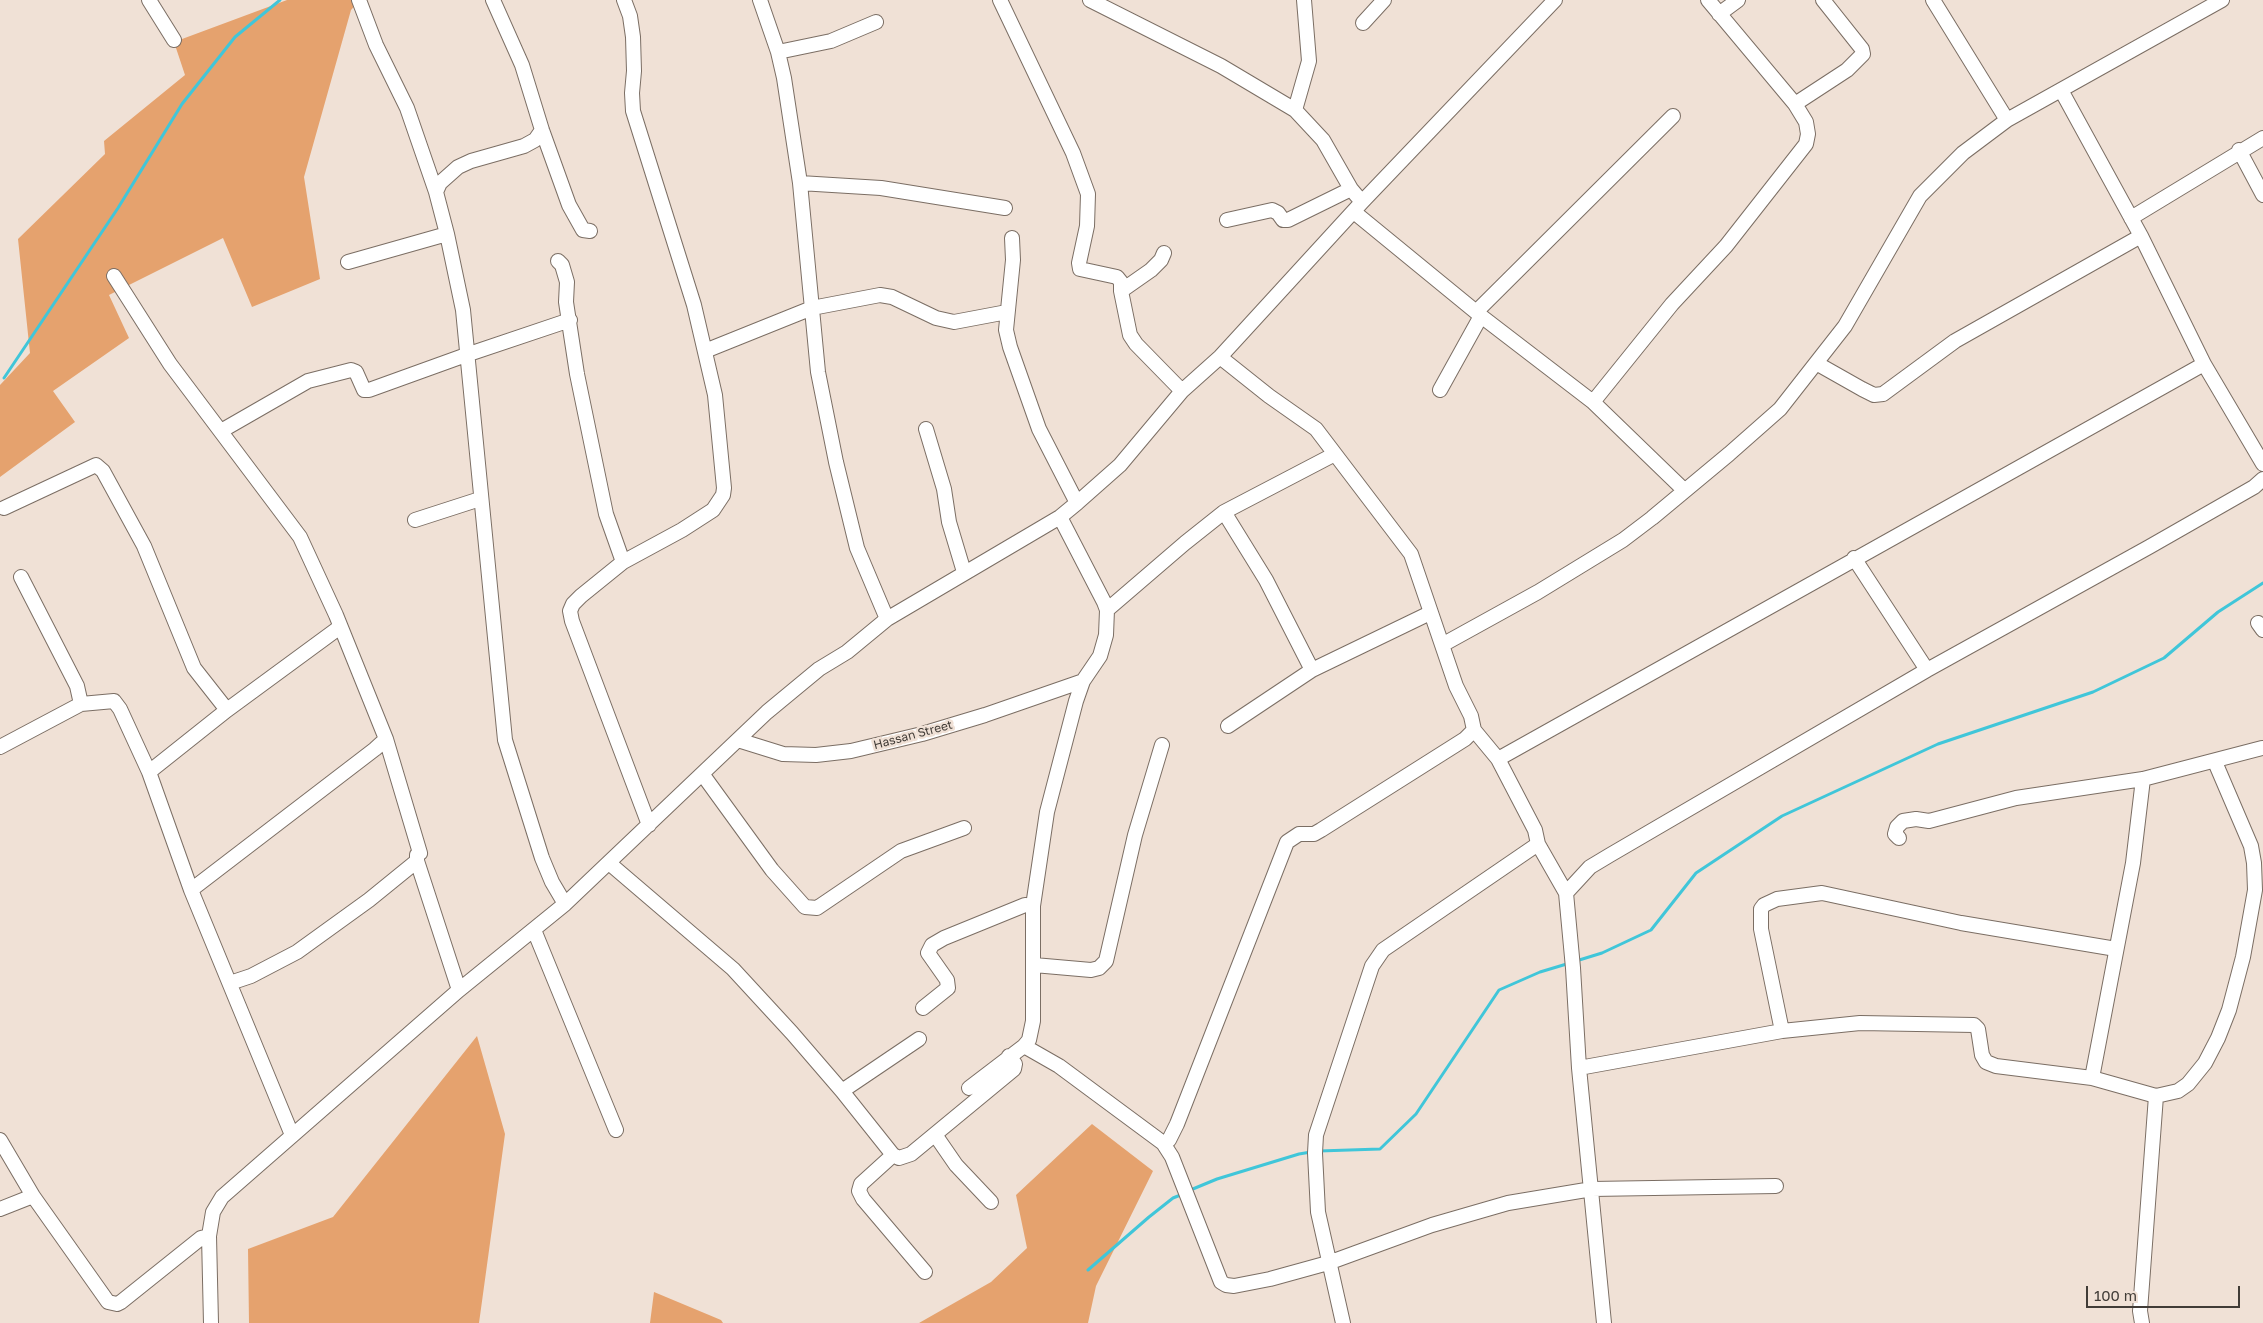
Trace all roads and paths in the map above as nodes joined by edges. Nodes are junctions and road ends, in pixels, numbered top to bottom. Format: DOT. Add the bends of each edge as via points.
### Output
graph roads {
  1 [pos="149,0"];
  2 [pos="359,0"];
  3 [pos="493,0"];
  4 [pos="624,0"];
  5 [pos="760,0"];
  6 [pos="1000,0"];
  7 [pos="1090,0"];
  8 [pos="1304,0"];
  9 [pos="1384,0"];
  10 [pos="1554,0"];
  11 [pos="1708,0"];
  12 [pos="1738,0"];
  13 [pos="1823,0"];
  14 [pos="1933,0"];
  15 [pos="2222,0"];
  16 [pos="1720,14"];
  17 [pos="876,22"];
  18 [pos="1363,23"];
  19 [pos="174,40"];
  20 [pos="778,52"];
  21 [pos="2062,90"];
  22 [pos="1795,104"];
  23 [pos="1295,110"];
  24 [pos="1673,116"];
  25 [pos="2007,120"];
  26 [pos="542,130"];
  27 [pos="2263,138"];
  28 [pos="2240,150"];
  29 [pos="800,183"];
  30 [pos="1351,189"];
  31 [pos="436,192"];
  32 [pos="2263,194"];
  33 [pos="1358,207"];
  34 [pos="1005,208"];
  35 [pos="2130,218"];
  36 [pos="1227,220"];
  37 [pos="590,231"];
  38 [pos="447,234"];
  39 [pos="2141,236"];
  40 [pos="1012,238"];
  41 [pos="1164,254"];
  42 [pos="558,261"];
  43 [pos="348,262"];
  44 [pos="114,276"];
  45 [pos="1121,291"];
  46 [pos="812,308"];
  47 [pos="1007,312"];
  48 [pos="1478,314"];
  49 [pos="570,320"];
  50 [pos="704,351"];
  51 [pos="466,355"];
  52 [pos="1220,357"];
  53 [pos="1816,363"];
  54 [pos="2204,364"];
  55 [pos="1440,390"];
  56 [pos="1182,391"];
  57 [pos="1593,402"];
  58 [pos="926,429"];
  59 [pos="221,431"];
  60 [pos="1335,454"];
  61 [pos="2263,464"];
  62 [pos="2263,479"];
  63 [pos="1684,490"];
  64 [pos="480,499"];
  65 [pos="1077,503"];
  66 [pos="4,508"];
  67 [pos="1224,512"];
  68 [pos="1060,517"];
  69 [pos="415,520"];
  70 [pos="1854,558"];
  71 [pos="623,562"];
  72 [pos="964,572"];
  73 [pos="21,578"];
  74 [pos="1107,610"];
  75 [pos="1430,613"];
  76 [pos="888,619"];
  77 [pos="340,627"];
  78 [pos="1442,645"];
  79 [pos="1312,670"];
  80 [pos="1926,670"];
  81 [pos="1083,681"];
  82 [pos="81,704"];
  83 [pos="227,710"];
  84 [pos="1228,726"];
  85 [pos="1474,730"];
  86 [pos="386,738"];
  87 [pos="738,740"];
  88 [pos="1162,745"];
  89 [pos="0,747"];
  90 [pos="2262,748"];
  91 [pos="1498,759"];
  92 [pos="2215,762"];
  93 [pos="148,772"];
  94 [pos="703,775"];
  95 [pos="2143,779"];
  96 [pos="649,825"];
  97 [pos="964,828"];
  98 [pos="1899,838"];
  99 [pos="1538,844"];
  100 [pos="417,861"];
  101 [pos="608,863"];
  102 [pos="191,890"];
  103 [pos="1566,893"];
  104 [pos="565,904"];
  105 [pos="1033,906"];
  106 [pos="534,930"];
  107 [pos="2116,949"];
  108 [pos="1034,965"];
  109 [pos="230,983"];
  110 [pos="458,990"];
  111 [pos="923,1008"];
  112 [pos="1782,1031"];
  113 [pos="919,1039"];
  114 [pos="1024,1046"];
  115 [pos="1009,1056"];
  116 [pos="1579,1068"];
  117 [pos="2092,1078"];
  118 [pos="969,1088"];
  119 [pos="842,1091"];
  120 [pos="2156,1096"];
  121 [pos="616,1130"];
  122 [pos="292,1135"];
  123 [pos="936,1136"];
  124 [pos="0,1140"];
  125 [pos="1163,1143"];
  126 [pos="893,1155"];
  127 [pos="1776,1186"];
  128 [pos="1592,1189"];
  129 [pos="33,1196"];
  130 [pos="991,1202"];
  131 [pos="0,1209"];
  132 [pos="209,1236"];
  133 [pos="1328,1263"];
  134 [pos="925,1272"];
  135 [pos="211,1323"];
  136 [pos="1343,1323"];
  137 [pos="1604,1323"];
  138 [pos="2142,1323"];
  1 -- 19 [label="street"];
  2 -- 31 [label="street" via="376,45 407,108"];
  3 -- 26 [label="street" via="522,65"];
  4 -- 50 [label="street" via="632,37 633,112 685,276"];
  5 -- 20 [label="street"];
  6 -- 45 [label="street" via="1073,153 1088,194 1080,270 1117,277"];
  7 -- 23 [label="street" via="1221,66"];
  8 -- 23 [label="street" via="1309,61"];
  9 -- 18 [label="street"];
  10 -- 33 [label="street"];
  11 -- 16 [label="street"];
  12 -- 16 [label="street"];
  13 -- 22 [label="street" via="1863,54 1847,70"];
  14 -- 25 [label="street"];
  15 -- 21 [label="street"];
  16 -- 22 [label="street"];
  17 -- 20 [label="street" via="831,41"];
  20 -- 29 [label="street"];
  21 -- 25 [label="street"];
  21 -- 35 [label="street"];
  22 -- 57 [label="street" via="1806,122 1806,144 1726,246 1672,304"];
  23 -- 30 [label="street" via="1322,140"];
  24 -- 48 [label="street"];
  25 -- 53 [label="street" via="1963,153 1920,196 1845,326"];
  26 -- 31 [label="street" via="536,140 524,146 458,167 440,183"];
  26 -- 37 [label="street" via="578,223 583,230"];
  27 -- 28 [label="street"];
  28 -- 32 [label="street"];
  28 -- 35 [label="street"];
  29 -- 34 [label="street" via="881,188"];
  29 -- 46 [label="street"];
  30 -- 33 [label="street"];
  30 -- 36 [label="street" via="1288,220 1283,220 1272,210"];
  31 -- 38 [label="street"];
  33 -- 48 [label="street"];
  33 -- 52 [label="street"];
  35 -- 39 [label="street"];
  38 -- 43 [label="street"];
  38 -- 51 [label="street" via="463,310"];
  39 -- 53 [label="street" via="1955,341 1883,394 1874,395"];
  39 -- 54 [label="street"];
  40 -- 47 [label="street"];
  41 -- 45 [label="street" via="1151,270"];
  42 -- 49 [label="street" via="567,282 566,302"];
  44 -- 59 [label="street" via="170,364"];
  45 -- 56 [label="street" via="1130,334 1136,344"];
  46 -- 47 [label="street" via="880,295 954,322"];
  46 -- 50 [label="street"];
  46 -- 76 [label="street" via="818,372 857,548"];
  47 -- 65 [label="street" via="1006,330 1010,347 1039,429"];
  48 -- 55 [label="street"];
  48 -- 57 [label="street"];
  49 -- 51 [label="street"];
  49 -- 71 [label="street" via="580,396 604,505"];
  50 -- 71 [label="street" via="715,395 723,495 713,510"];
  51 -- 59 [label="street" via="369,390 364,390 356,372 351,370 308,381"];
  51 -- 64 [label="street"];
  52 -- 56 [label="street"];
  52 -- 60 [label="street" via="1316,429"];
  53 -- 63 [label="street" via="1780,408"];
  54 -- 61 [label="street"];
  54 -- 70 [label="street"];
  56 -- 65 [label="street" via="1120,465"];
  57 -- 63 [label="street"];
  58 -- 72 [label="street" via="944,489 948,522"];
  59 -- 77 [label="street" via="300,537"];
  60 -- 67 [label="street"];
  60 -- 75 [label="street" via="1411,554"];
  62 -- 80 [label="street" via="2149,547"];
  63 -- 78 [label="street" via="1623,540"];
  64 -- 69 [label="street"];
  64 -- 104 [label="street" via="505,740 542,858"];
  65 -- 68 [label="street"];
  66 -- 83 [label="street" via="96,465 103,471 144,546 194,668"];
  67 -- 74 [label="street"];
  67 -- 79 [label="street" via="1266,580"];
  68 -- 72 [label="street"];
  68 -- 74 [label="street"];
  70 -- 80 [label="street"];
  70 -- 91 [label="street"];
  71 -- 96 [label="street" via="581,596 570,611"];
  72 -- 76 [label="street"];
  73 -- 82 [label="street" via="77,686"];
  74 -- 81 [label="street" via="1103,646 1095,666"];
  75 -- 78 [label="street"];
  75 -- 79 [label="street"];
  76 -- 87 [label="street" via="807,679"];
  77 -- 83 [label="street"];
  77 -- 86 [label="street"];
  78 -- 85 [label="street"];
  79 -- 84 [label="street"];
  80 -- 103 [label="street" via="1590,867"];
  81 -- 87 [label="street, Hassan Street" via="985,716 851,751 783,754"];
  81 -- 105 [label="street" via="1047,812"];
  82 -- 89 [label="street"];
  82 -- 93 [label="street" via="114,701"];
  83 -- 93 [label="street"];
  85 -- 91 [label="street"];
  85 -- 125 [label="street" via="1465,739 1321,830 1314,834 1299,834 1287,842 1177,1124 1169,1140"];
  86 -- 100 [label="street" via="420,853"];
  86 -- 102 [label="street"];
  87 -- 94 [label="street"];
  88 -- 108 [label="street" via="1135,835 1106,961 1091,970"];
  90 -- 92 [label="street"];
  91 -- 99 [label="street" via="1535,830"];
  92 -- 95 [label="street"];
  92 -- 120 [label="street" via="2253,855 2255,890 2243,957 2218,1038 2205,1063 2188,1084 2178,1091"];
  93 -- 102 [label="street"];
  94 -- 96 [label="street"];
  94 -- 97 [label="street" via="772,870 806,907 817,908 901,851"];
  95 -- 98 [label="street" via="2016,798 1929,820 1903,821 1895,834"];
  95 -- 107 [label="street" via="2133,864"];
  96 -- 101 [label="street"];
  99 -- 103 [label="street"];
  99 -- 133 [label="street" via="1378,956 1360,999 1316,1135 1318,1212"];
  100 -- 109 [label="street" via="297,952"];
  100 -- 110 [label="street"];
  101 -- 104 [label="street"];
  101 -- 119 [label="street" via="732,969"];
  102 -- 109 [label="street"];
  103 -- 116 [label="street"];
  104 -- 106 [label="street"];
  105 -- 108 [label="street"];
  105 -- 111 [label="street" via="1025,905 932,945 928,954 947,980 948,988"];
  106 -- 110 [label="street"];
  106 -- 121 [label="street"];
  107 -- 112 [label="street" via="1961,923 1822,893 1777,899 1761,909 1760,922"];
  107 -- 117 [label="street"];
  108 -- 114 [label="street" via="1033,1021 1029,1040"];
  109 -- 122 [label="street"];
  110 -- 122 [label="street"];
  112 -- 116 [label="street"];
  112 -- 117 [label="street" via="1860,1023 1974,1024 1986,1062 2025,1071"];
  113 -- 119 [label="street"];
  114 -- 115 [label="street"];
  114 -- 125 [label="street" via="1059,1066"];
  115 -- 118 [label="street"];
  115 -- 123 [label="street" via="1015,1064 1014,1069"];
  116 -- 128 [label="street"];
  117 -- 120 [label="street"];
  119 -- 126 [label="street"];
  120 -- 138 [label="street" via="2140,1311"];
  122 -- 132 [label="street" via="222,1197 213,1212"];
  123 -- 126 [label="street" via="905,1158"];
  123 -- 130 [label="street" via="956,1165"];
  124 -- 129 [label="street"];
  125 -- 133 [label="street" via="1172,1157 1221,1282 1234,1286"];
  126 -- 134 [label="street" via="861,1184 859,1191"];
  127 -- 128 [label="street"];
  128 -- 133 [label="street" via="1508,1203 1432,1225"];
  128 -- 137 [label="street"];
  129 -- 131 [label="street"];
  129 -- 132 [label="street" via="104,1299 111,1304 122,1302 201,1238"];
  132 -- 135 [label="street"];
  133 -- 136 [label="street"];
}
